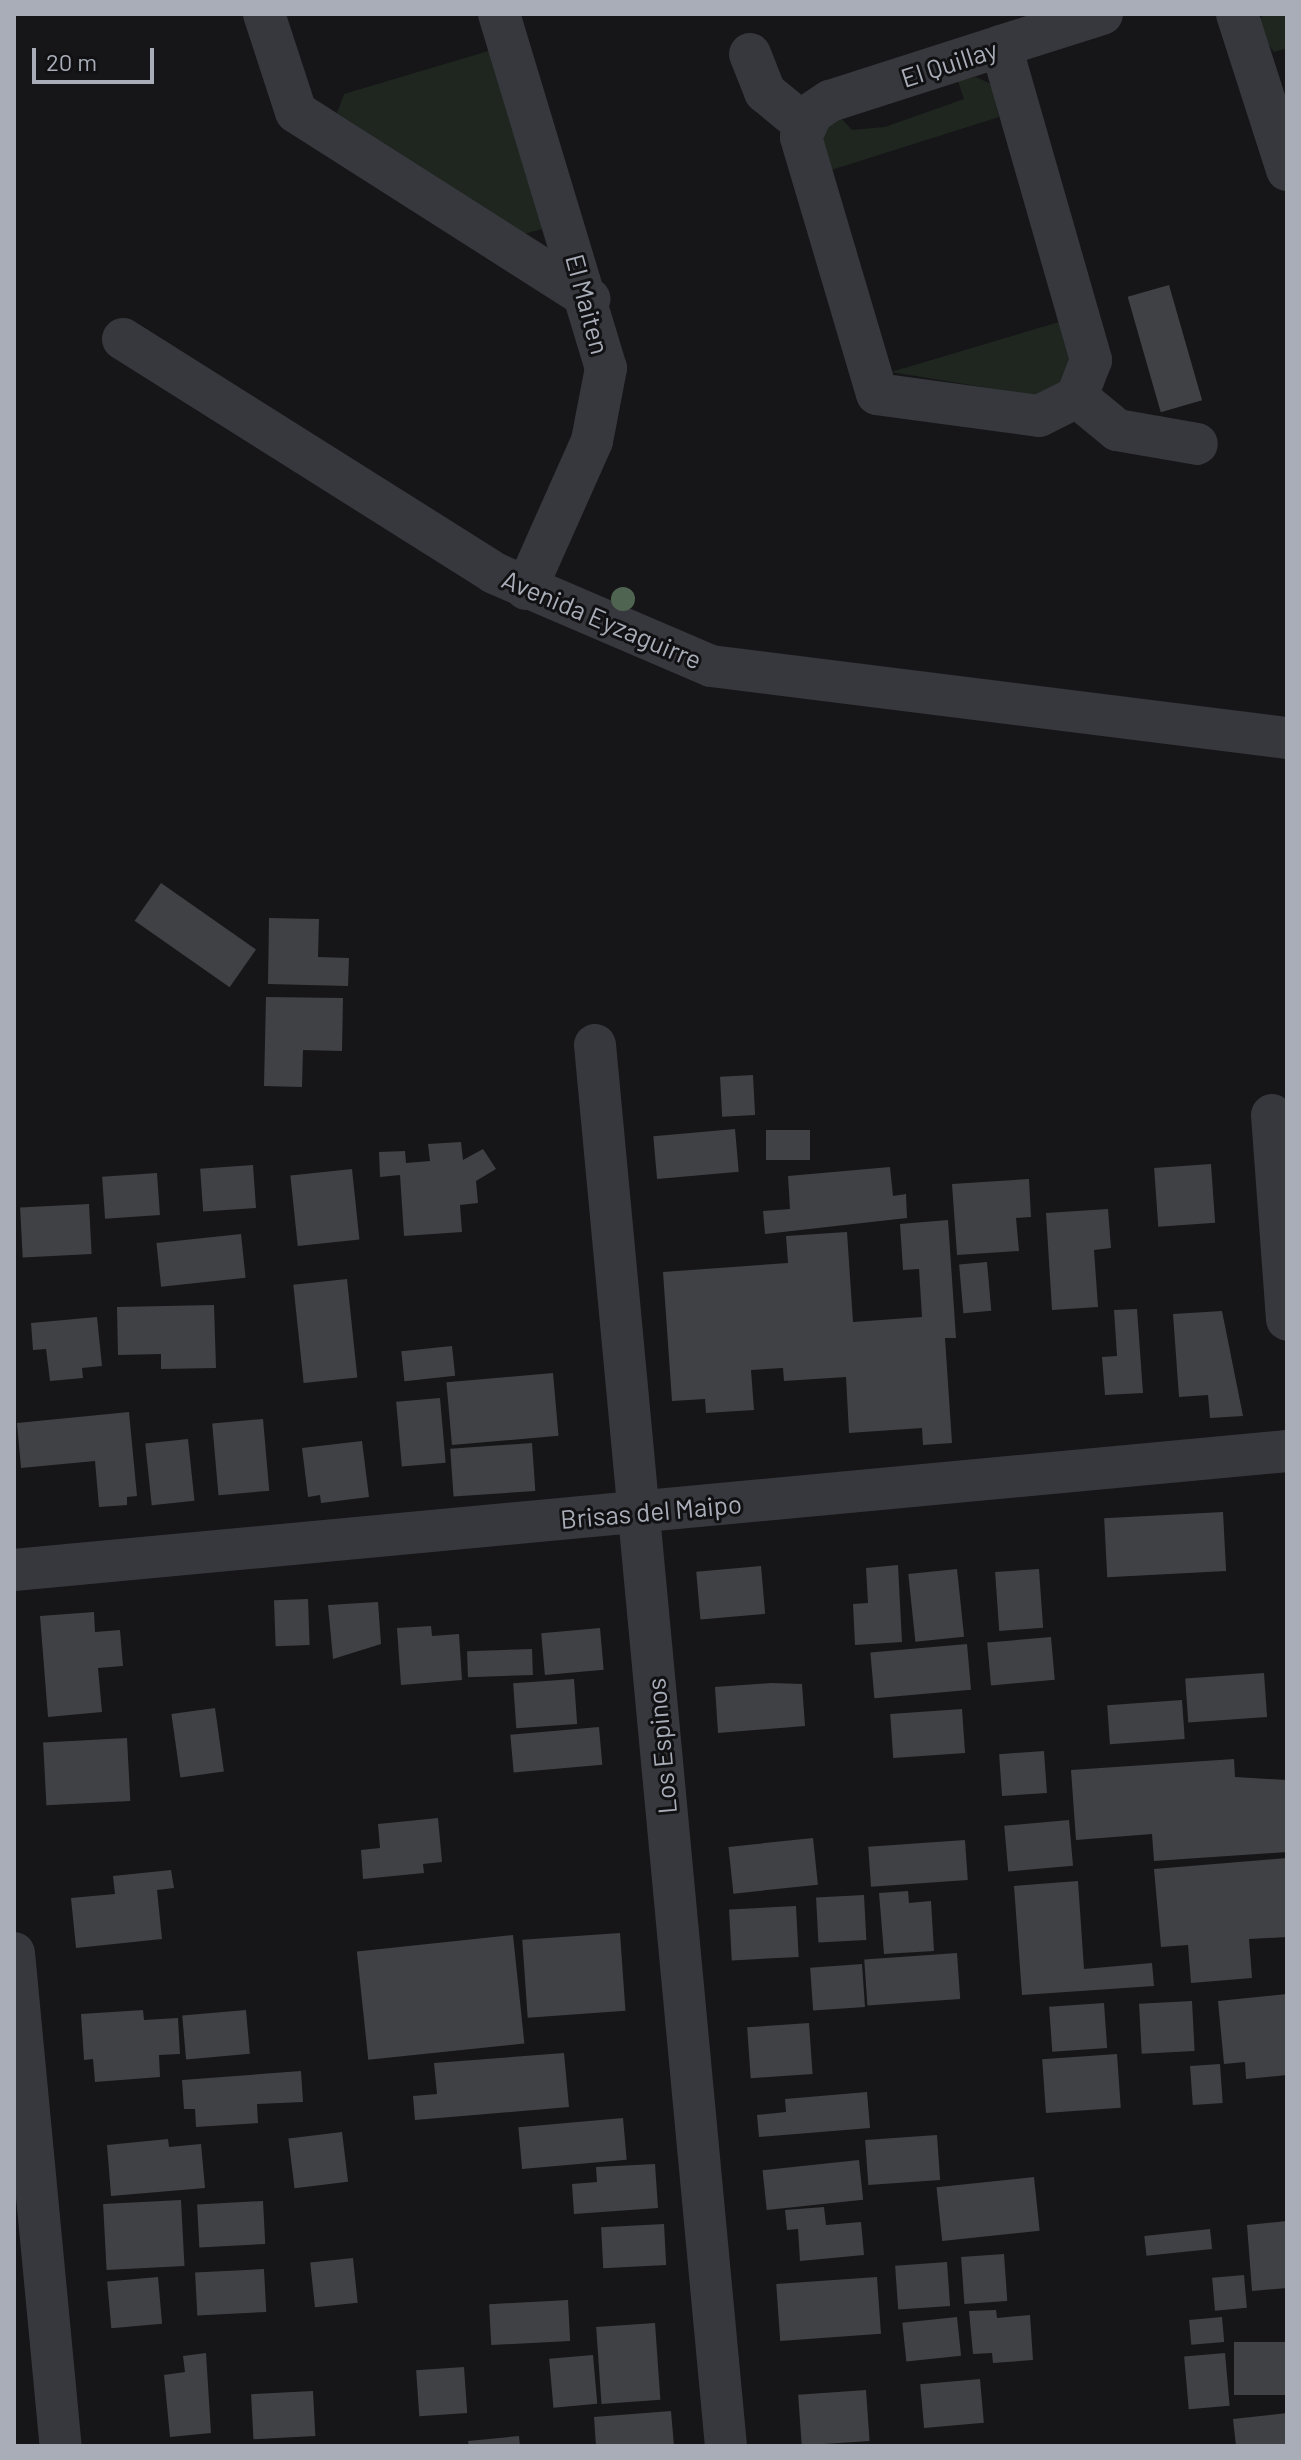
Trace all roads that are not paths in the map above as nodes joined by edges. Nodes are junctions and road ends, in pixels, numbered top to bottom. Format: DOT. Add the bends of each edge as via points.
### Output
graph roads {
  1 [pos="264,14"];
  2 [pos="499,14"];
  3 [pos="1102,14"];
  4 [pos="1237,14"];
  5 [pos="1001,46"];
  6 [pos="750,54"];
  7 [pos="804,124"];
  8 [pos="1287,170"];
  9 [pos="590,299"];
  10 [pos="123,339"];
  11 [pos="1077,397"];
  12 [pos="1197,444"];
  13 [pos="526,589"];
  14 [pos="1287,738"];
  15 [pos="595,1045"];
  16 [pos="1272,1115"];
  17 [pos="1287,1319"];
  18 [pos="1287,1451"];
  19 [pos="639,1512"];
  20 [pos="14,1570"];
  21 [pos="14,1953"];
  22 [pos="61,2446"];
  23 [pos="726,2446"];
  1 -- 9 [label="street" via="296,112"];
  2 -- 9 [label="street, El Maiten"];
  3 -- 5 [label="street, El Quillay"];
  4 -- 8 [label="street"];
  5 -- 7 [label="street, El Quillay" via="830,101"];
  5 -- 11 [label="street" via="1091,360"];
  6 -- 7 [label="street" via="765,92"];
  7 -- 11 [label="street" via="805,164 877,394 1039,416"];
  9 -- 13 [label="street, El Maiten" via="606,368 600,420"];
  10 -- 13 [label="street, Avenida Eyzaguirre" via="442,543"];
  11 -- 12 [label="street" via="1117,430"];
  13 -- 14 [label="street, Avenida Eyzaguirre" via="711,666"];
  15 -- 19 [label="street, Los Espinos"];
  16 -- 17 [label="street"];
  18 -- 19 [label="street, Brisas del Maipo"];
  19 -- 20 [label="street, Brisas del Maipo"];
  19 -- 23 [label="street, Los Espinos"];
  21 -- 22 [label="street"];
}
